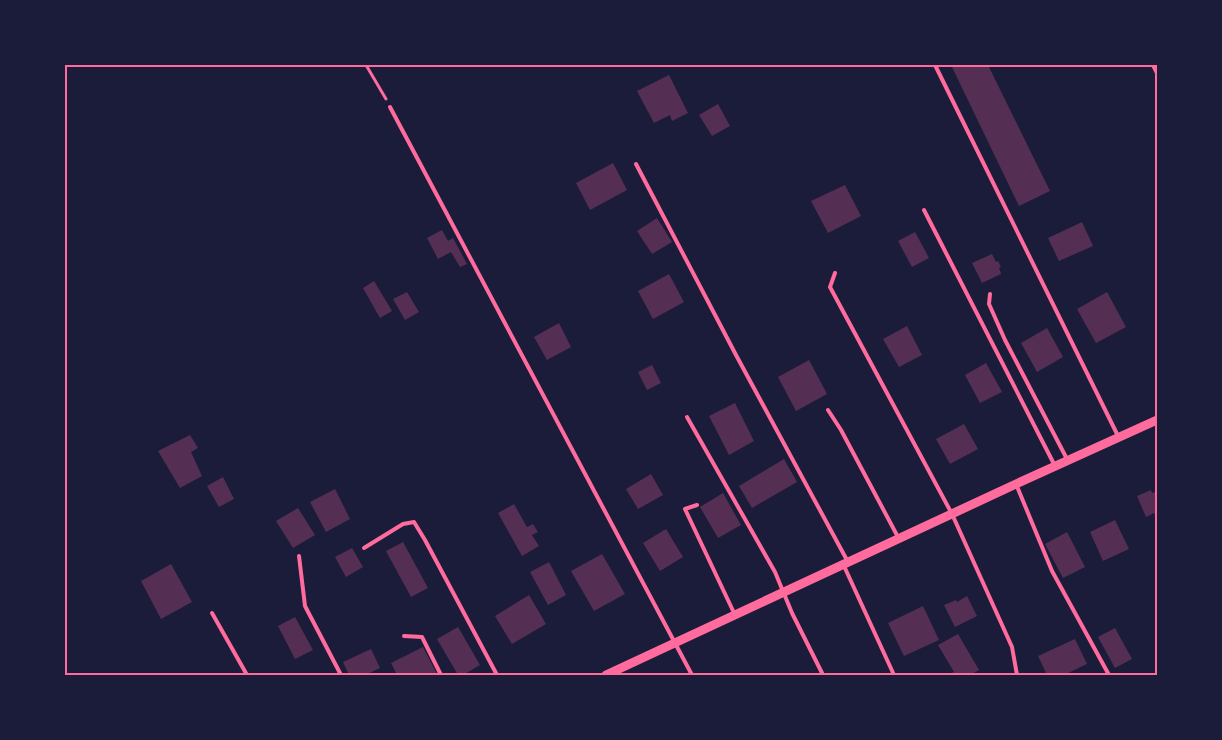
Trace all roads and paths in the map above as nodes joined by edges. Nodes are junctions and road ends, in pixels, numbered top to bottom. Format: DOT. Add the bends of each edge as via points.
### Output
graph roads {
  1 [pos="366,65"];
  2 [pos="935,65"];
  3 [pos="1153,65"];
  4 [pos="1157,73"];
  5 [pos="390,107"];
  6 [pos="636,164"];
  7 [pos="924,210"];
  8 [pos="835,273"];
  9 [pos="990,294"];
  10 [pos="828,410"];
  11 [pos="687,417"];
  12 [pos="1157,420"];
  13 [pos="1119,438"];
  14 [pos="1068,461"];
  15 [pos="1055,466"];
  16 [pos="1016,484"];
  17 [pos="697,505"];
  18 [pos="952,514"];
  19 [pos="899,539"];
  20 [pos="364,548"];
  21 [pos="299,556"];
  22 [pos="845,563"];
  23 [pos="784,592"];
  24 [pos="212,614"];
  25 [pos="735,615"];
  26 [pos="404,636"];
  27 [pos="676,643"];
  28 [pos="247,675"];
  29 [pos="341,675"];
  30 [pos="441,675"];
  31 [pos="497,675"];
  32 [pos="606,675"];
  33 [pos="692,675"];
  34 [pos="823,675"];
  35 [pos="894,675"];
  36 [pos="1017,675"];
  37 [pos="1109,675"];
  1 -- 5 [label="path"];
  2 -- 13 [label="lane"];
  3 -- 4 [label="lane"];
  5 -- 27 [label="lane"];
  6 -- 22 [label="lane"];
  7 -- 15 [label="lane"];
  8 -- 18 [label="lane" via="830,286"];
  9 -- 14 [label="lane" via="989,304 1005,340"];
  10 -- 19 [label="lane"];
  11 -- 23 [label="lane"];
  12 -- 13 [label="street"];
  13 -- 14 [label="street"];
  14 -- 15 [label="street"];
  15 -- 16 [label="street"];
  16 -- 18 [label="street"];
  16 -- 37 [label="lane" via="1052,571"];
  17 -- 25 [label="lane" via="685,509"];
  18 -- 19 [label="street"];
  18 -- 36 [label="lane" via="1012,647"];
  19 -- 22 [label="street"];
  20 -- 31 [label="lane" via="403,524 414,522"];
  21 -- 29 [label="lane" via="306,606"];
  22 -- 23 [label="street"];
  22 -- 35 [label="lane"];
  23 -- 25 [label="street"];
  23 -- 34 [label="lane"];
  24 -- 28 [label="lane"];
  25 -- 27 [label="street"];
  26 -- 30 [label="lane" via="422,637"];
  27 -- 32 [label="street"];
  27 -- 33 [label="lane"];
}
